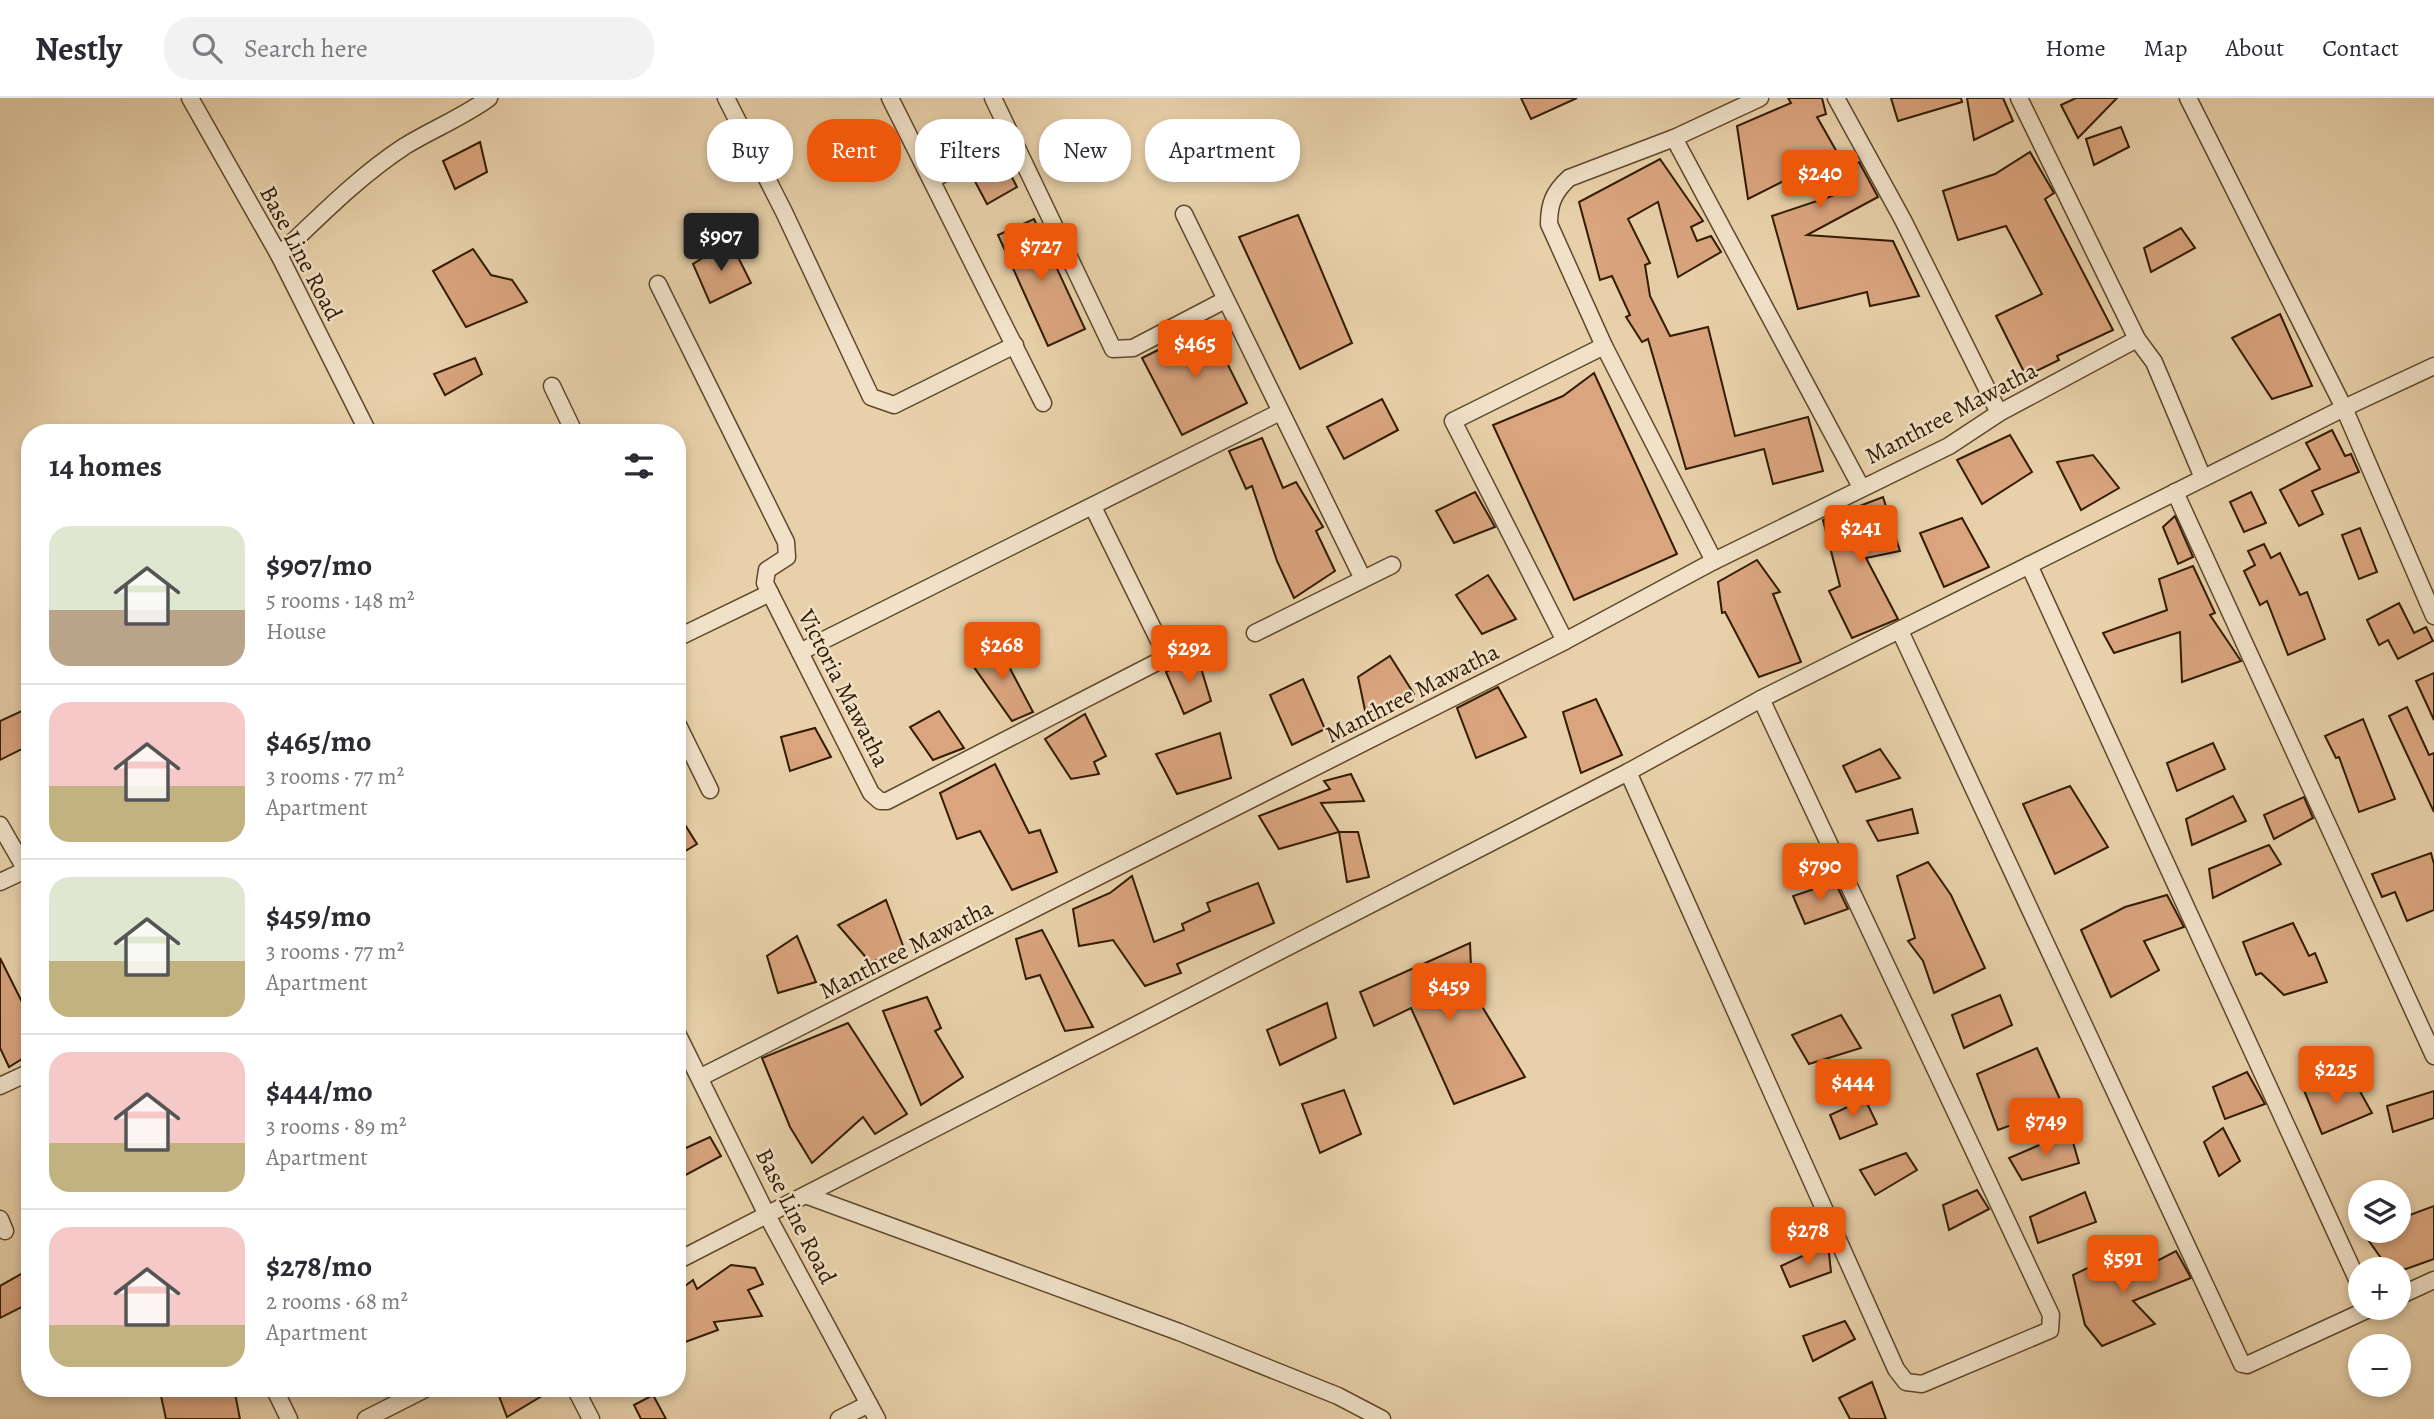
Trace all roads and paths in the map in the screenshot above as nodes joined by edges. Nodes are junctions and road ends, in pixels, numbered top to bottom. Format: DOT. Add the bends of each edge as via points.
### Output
graph roads {
  1 [pos="190,98"];
  2 [pos="489,98"];
  3 [pos="726,98"];
  4 [pos="890,98"];
  5 [pos="993,98"];
  6 [pos="1760,98"];
  7 [pos="1836,98"];
  8 [pos="2019,98"];
  9 [pos="2188,98"];
  10 [pos="1004,119"];
  11 [pos="1674,138"];
  12 [pos="915,145"];
  13 [pos="1025,163"];
  14 [pos="934,182"];
  15 [pos="1184,214"];
  16 [pos="279,255"];
  17 [pos="658,284"];
  18 [pos="1225,300"];
  19 [pos="2137,339"];
  20 [pos="1015,345"];
  21 [pos="1604,346"];
  22 [pos="2434,366"];
  23 [pos="552,386"];
  24 [pos="1043,404"];
  25 [pos="2344,408"];
  26 [pos="1280,412"];
  27 [pos="1999,413"];
  28 [pos="364,424"];
  29 [pos="570,424"];
  30 [pos="2203,478"];
  31 [pos="1861,487"];
  32 [pos="2175,492"];
  33 [pos="1093,507"];
  34 [pos="1714,561"];
  35 [pos="1392,565"];
  36 [pos="2029,565"];
  37 [pos="1363,579"];
  38 [pos="770,593"];
  39 [pos="2434,616"];
  40 [pos="1900,631"];
  41 [pos="1255,633"];
  42 [pos="686,634"];
  43 [pos="1565,641"];
  44 [pos="800,652"];
  45 [pos="1761,699"];
  46 [pos="686,741"];
  47 [pos="1628,772"];
  48 [pos="710,790"];
  49 [pos="0,825"];
  50 [pos="21,858"];
  51 [pos="21,872"];
  52 [pos="0,882"];
  53 [pos="686,1050"];
  54 [pos="2434,1056"];
  55 [pos="21,1076"];
  56 [pos="701,1077"];
  57 [pos="0,1086"];
  58 [pos="808,1196"];
  59 [pos="768,1217"];
  60 [pos="686,1257"];
  61 [pos="2348,1260"];
  62 [pos="2434,1280"];
  63 [pos="2411,1291"];
  64 [pos="2348,1319"];
  65 [pos="278,1397"];
  66 [pos="410,1397"];
  67 [pos="580,1397"];
  68 [pos="869,1404"];
  69 [pos="370,1418"];
  70 [pos="289,1419"];
  71 [pos="591,1419"];
  72 [pos="839,1419"];
  73 [pos="877,1419"];
  74 [pos="1382,1419"];
  1 -- 16 [label="street, Base Line Road"];
  2 -- 16 [label="street" via="405,146 344,194"];
  3 -- 20 [label="street" via="872,397 894,405"];
  4 -- 12 [label="street"];
  5 -- 10 [label="street"];
  6 -- 11 [label="street"];
  7 -- 27 [label="street"];
  8 -- 19 [label="street"];
  9 -- 25 [label="street"];
  11 -- 21 [label="street" via="1569,178 1549,205 1549,224"];
  11 -- 31 [label="street"];
  13 -- 18 [label="street" via="1113,349 1133,348"];
  14 -- 20 [label="street"];
  15 -- 18 [label="street"];
  16 -- 28 [label="street, Base Line Road"];
  17 -- 38 [label="street" via="786,542 787,557 766,570"];
  18 -- 26 [label="street"];
  19 -- 27 [label="street, Manthree Mawatha"];
  19 -- 30 [label="street" via="2154,362"];
  20 -- 24 [label="street"];
  21 -- 34 [label="street"];
  21 -- 43 [label="street" via="1453,421"];
  22 -- 25 [label="street"];
  23 -- 29 [label="street"];
  25 -- 30 [label="street"];
  25 -- 39 [label="street"];
  26 -- 33 [label="street"];
  26 -- 37 [label="street"];
  27 -- 31 [label="street, Manthree Mawatha" via="1949,446"];
  30 -- 32 [label="street"];
  31 -- 34 [label="street, Manthree Mawatha"];
  32 -- 36 [label="street"];
  32 -- 54 [label="street"];
  33 -- 44 [label="street"];
  33 -- 44 [label="street, Victoria Mawatha" via="1167,657 899,794 880,800 871,793"];
  34 -- 43 [label="street, Manthree Mawatha"];
  35 -- 37 [label="street"];
  36 -- 40 [label="street"];
  36 -- 61 [label="street"];
  37 -- 41 [label="street"];
  38 -- 42 [label="street"];
  38 -- 44 [label="street, Victoria Mawatha"];
  40 -- 45 [label="street"];
  40 -- 64 [label="street" via="2242,1364"];
  43 -- 56 [label="street, Manthree Mawatha"];
  45 -- 47 [label="street"];
  45 -- 47 [label="street" via="2051,1315 2050,1330 1922,1384 1906,1382 1896,1369"];
  46 -- 48 [label="street"];
  47 -- 58 [label="street"];
  49 -- 50 [label="street"];
  51 -- 52 [label="street"];
  53 -- 56 [label="street, Base Line Road"];
  55 -- 57 [label="street"];
  56 -- 59 [label="street, Base Line Road"];
  58 -- 59 [label="street"];
  58 -- 74 [label="street" via="1179,1332 1338,1396"];
  59 -- 60 [label="street"];
  59 -- 68 [label="street, Base Line Road"];
  62 -- 63 [label="street"];
  65 -- 70 [label="street"];
  66 -- 69 [label="street"];
  67 -- 71 [label="street"];
  68 -- 72 [label="street"];
  68 -- 73 [label="street, Base Line Road"];
}
